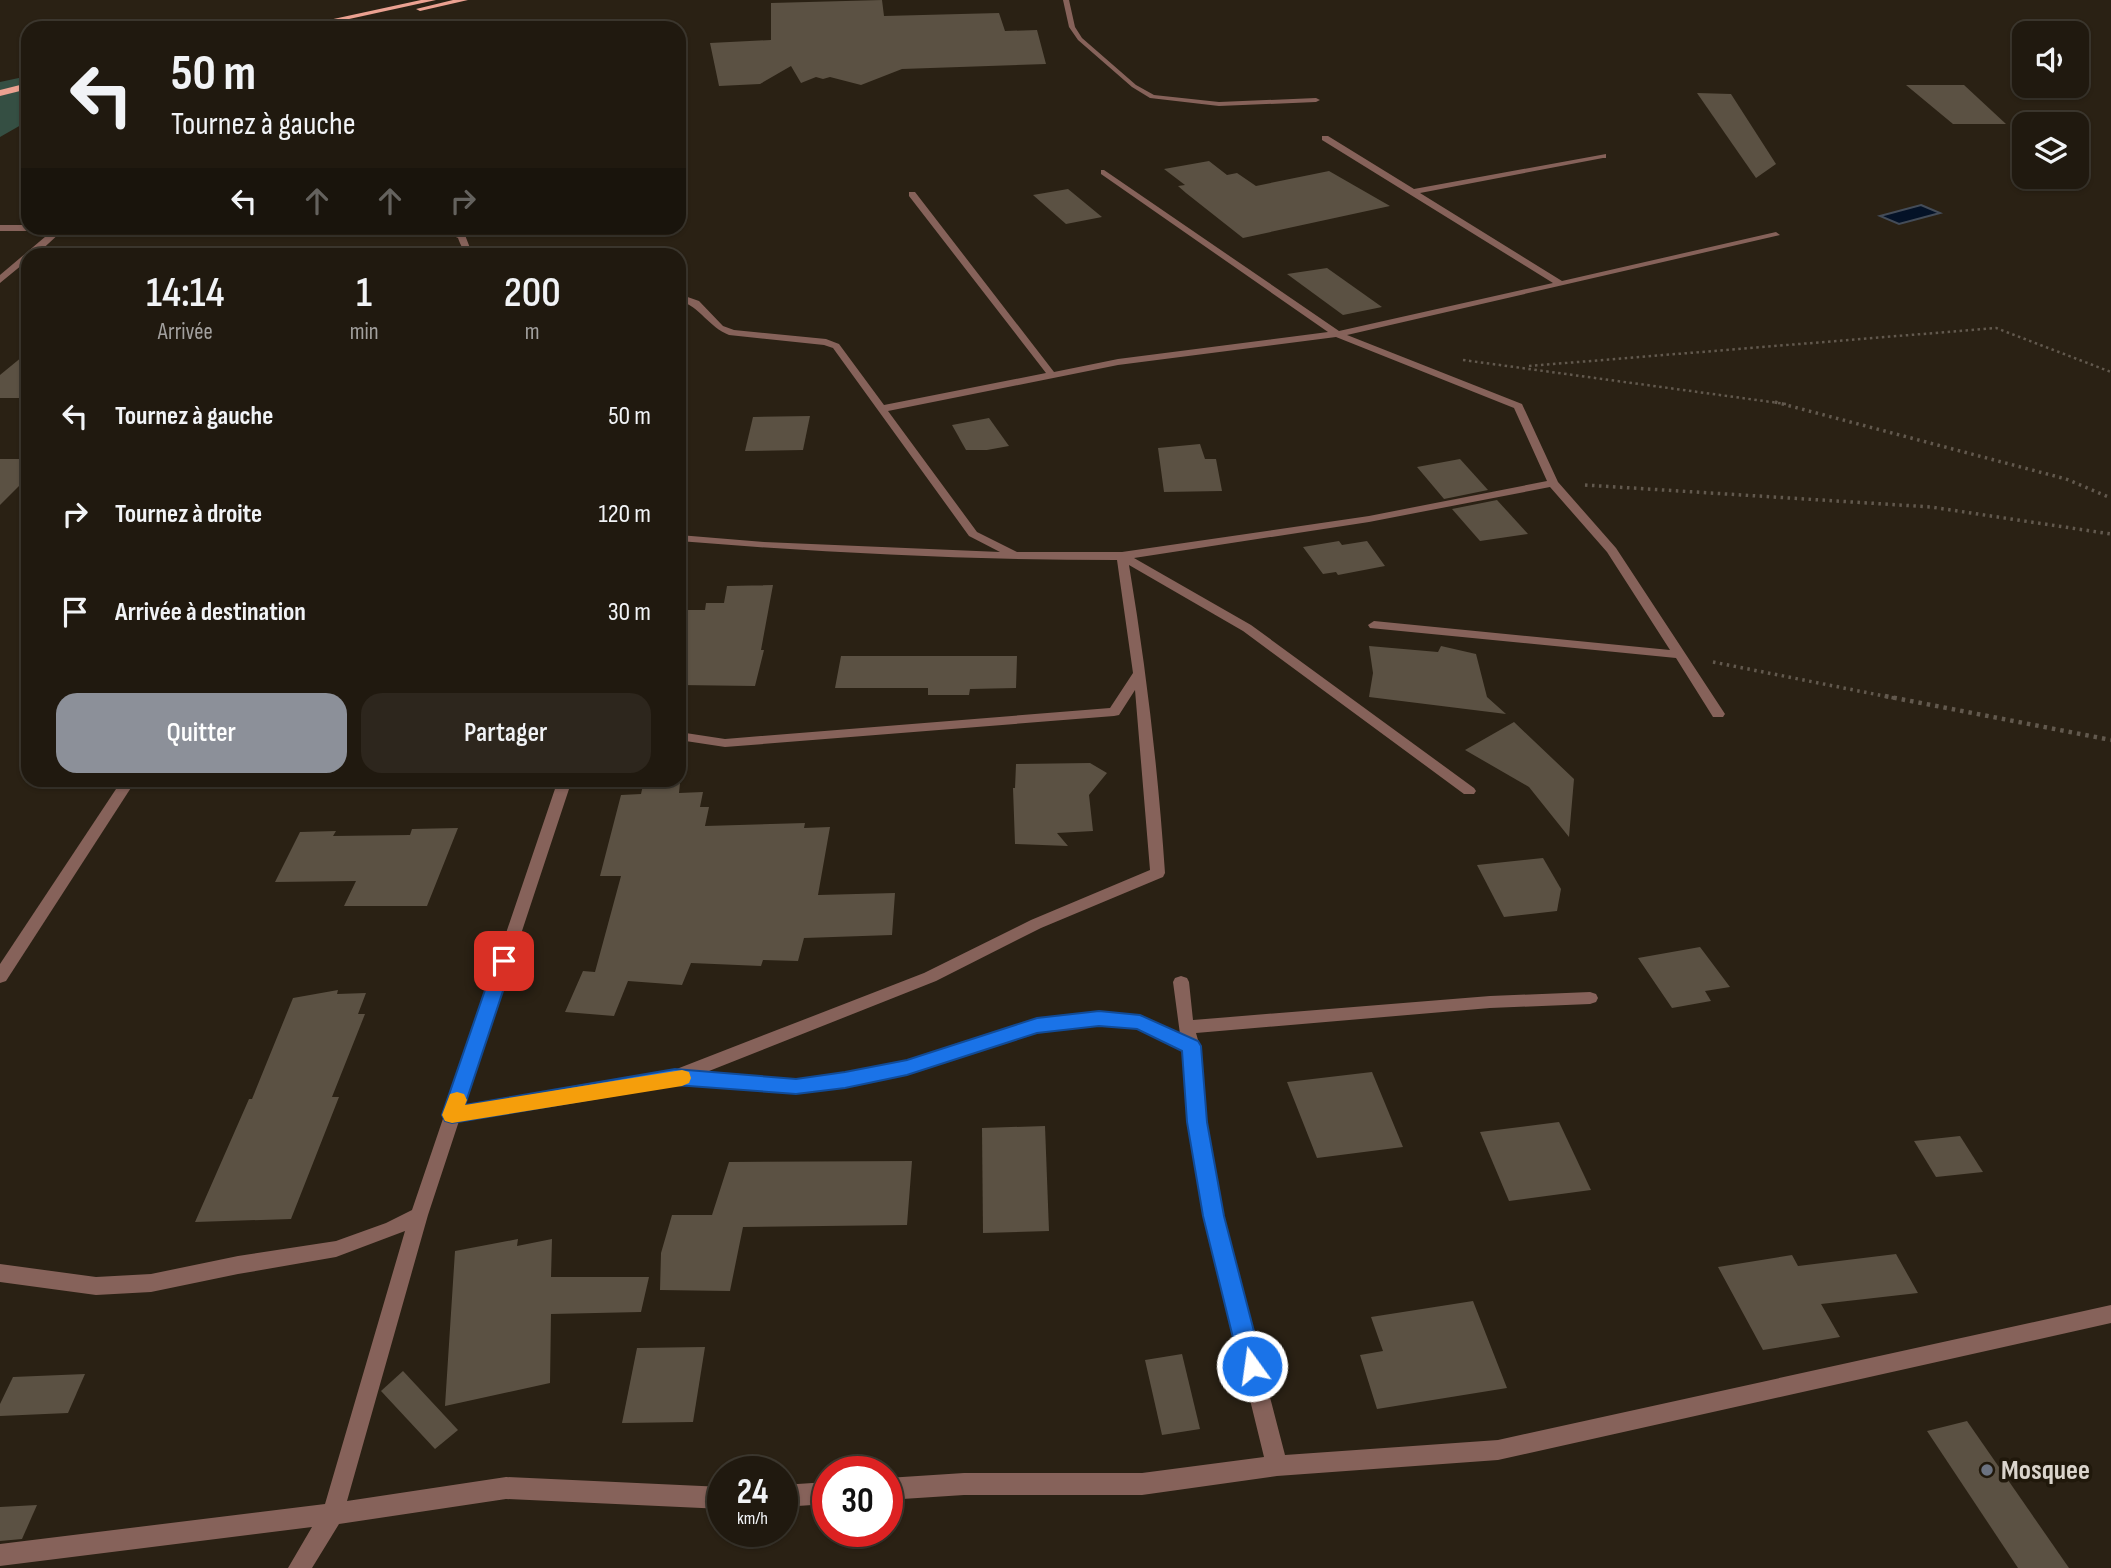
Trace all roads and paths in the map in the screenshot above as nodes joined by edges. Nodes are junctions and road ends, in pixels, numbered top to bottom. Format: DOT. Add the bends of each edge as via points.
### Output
graph roads {
  1 [pos="432,0"];
  2 [pos="464,0"];
  3 [pos="1066,0"];
  4 [pos="330,21"];
  5 [pos="367,21"];
  6 [pos="21,88"];
  7 [pos="0,93"];
  8 [pos="21,98"];
  9 [pos="1316,100"];
  10 [pos="0,102"];
  11 [pos="1325,138"];
  12 [pos="1603,156"];
  13 [pos="1104,172"];
  14 [pos="1413,192"];
  15 [pos="912,194"];
  16 [pos="0,228"];
  17 [pos="21,228"];
  18 [pos="1776,234"];
  19 [pos="52,235"];
  20 [pos="37,248"];
  21 [pos="21,262"];
  22 [pos="0,281"];
  23 [pos="1560,283"];
  24 [pos="686,299"];
  25 [pos="1337,334"];
  26 [pos="1450,358"];
  27 [pos="1517,367"];
  28 [pos="2111,372"];
  29 [pos="1051,374"];
  30 [pos="882,409"];
  31 [pos="1553,483"];
  32 [pos="2111,498"];
  33 [pos="2111,534"];
  34 [pos="686,539"];
  35 [pos="1018,556"];
  36 [pos="1122,556"];
  37 [pos="1374,625"];
  38 [pos="1681,656"];
  39 [pos="1140,672"];
  40 [pos="1718,714"];
  41 [pos="686,738"];
  42 [pos="2111,740"];
  43 [pos="124,787"];
  44 [pos="563,787"];
  45 [pos="1469,791"];
  46 [pos="0,977"];
  47 [pos="1181,982"];
  48 [pos="1590,998"];
  49 [pos="1186,1027"];
  50 [pos="1192,1046"];
  51 [pos="675,1077"];
  52 [pos="452,1115"];
  53 [pos="419,1216"];
  54 [pos="0,1273"];
  55 [pos="2111,1314"];
  56 [pos="1277,1466"];
  57 [pos="903,1488"];
  58 [pos="707,1497"];
  59 [pos="333,1514"];
  60 [pos="0,1555"];
  61 [pos="299,1568"];
  1 -- 4 [label="main road"];
  2 -- 5 [label="main road"];
  3 -- 9 [label="street" via="1080,39 1152,97 1219,104"];
  6 -- 7 [label="main road"];
  8 -- 10 [label="main road"];
  11 -- 14 [label="street"];
  12 -- 14 [label="street"];
  13 -- 25 [label="street"];
  14 -- 23 [label="street"];
  15 -- 29 [label="street"];
  16 -- 17 [label="street"];
  18 -- 23 [label="street"];
  19 -- 20 [label="street"];
  21 -- 22 [label="street"];
  23 -- 25 [label="street"];
  24 -- 30 [label="street" via="732,333 836,346"];
  25 -- 29 [label="street"];
  25 -- 31 [label="street" via="1518,405"];
  26 -- 27 [label="path"];
  27 -- 28 [label="path" via="1996,328"];
  27 -- 32 [label="path" via="1783,403 2067,479"];
  29 -- 30 [label="street"];
  30 -- 35 [label="street" via="973,534"];
  31 -- 33 [label="path" via="1931,507"];
  31 -- 36 [label="street" via="1369,519"];
  31 -- 38 [label="street" via="1612,550"];
  34 -- 35 [label="street"];
  35 -- 36 [label="street"];
  36 -- 39 [label="street"];
  36 -- 45 [label="street" via="1247,628"];
  37 -- 38 [label="street"];
  38 -- 40 [label="street"];
  38 -- 42 [label="path"];
  39 -- 41 [label="street" via="1114,712 725,743"];
  39 -- 51 [label="street" via="1158,873 1036,924 930,977"];
  43 -- 46 [label="street"];
  44 -- 52 [label="street"];
  47 -- 49 [label="street"];
  48 -- 49 [label="street"];
  49 -- 50 [label="street"];
  50 -- 51 [label="street" via="1140,1022 1099,1018 1037,1025 907,1068 796,1087"];
  50 -- 56 [label="street" via="1197,1122 1214,1216"];
  51 -- 52 [label="street"];
  52 -- 53 [label="street"];
  53 -- 54 [label="street" via="336,1249 151,1283 96,1286"];
  53 -- 59 [label="street"];
  55 -- 56 [label="street" via="1498,1450"];
  56 -- 57 [label="street" via="1142,1483"];
  58 -- 59 [label="street" via="506,1488"];
  59 -- 60 [label="street"];
  59 -- 61 [label="street"];
}
